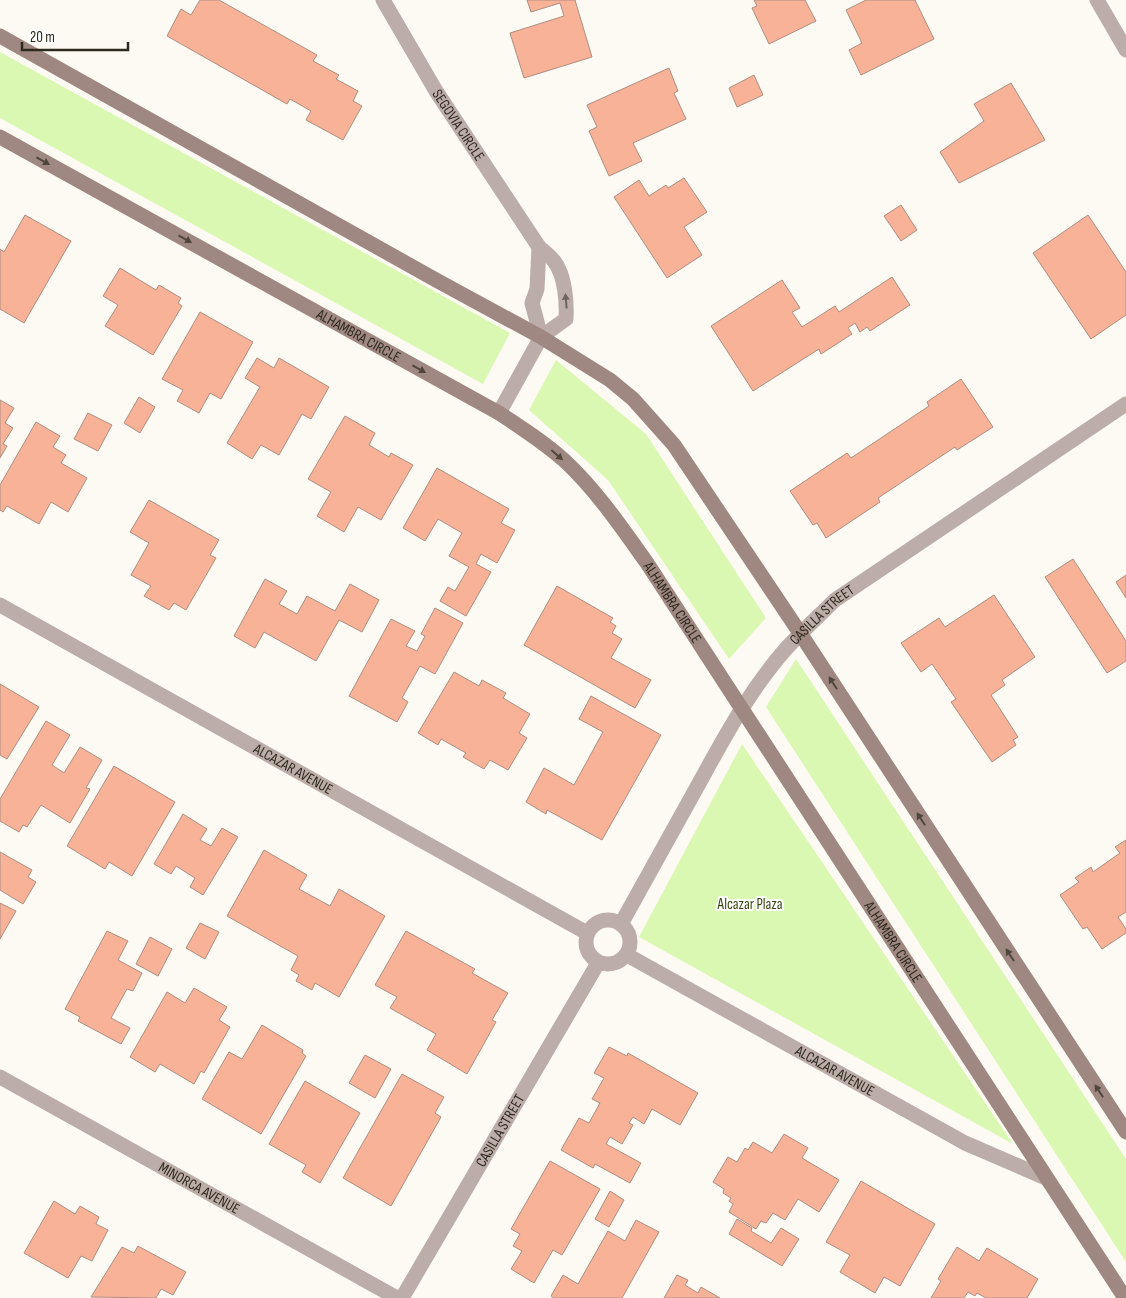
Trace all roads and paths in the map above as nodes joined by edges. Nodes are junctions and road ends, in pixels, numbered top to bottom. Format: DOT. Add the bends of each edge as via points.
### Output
graph roads {
  1 [pos="383,0"];
  2 [pos="1097,0"];
  3 [pos="0,36"];
  4 [pos="1126,50"];
  5 [pos="0,137"];
  6 [pos="539,247"];
  7 [pos="541,337"];
  8 [pos="1126,404"];
  9 [pos="500,413"];
  10 [pos="0,605"];
  11 [pos="800,633"];
  12 [pos="742,710"];
  13 [pos="621,924"];
  14 [pos="587,933"];
  15 [pos="627,954"];
  16 [pos="598,963"];
  17 [pos="0,1077"];
  18 [pos="1126,1132"];
  19 [pos="1046,1178"];
  20 [pos="397,1298"];
  21 [pos="402,1298"];
  22 [pos="1125,1298"];
  1 -- 6 [label="street, SEGOVIA CIRCLE" via="436,91"];
  2 -- 4 [label="street"];
  3 -- 7 [label="street"];
  5 -- 9 [label="street, ALHAMBRA CIRCLE, one-way"];
  6 -- 7 [label="street" via="537,289 532,303"];
  7 -- 6 [label="street, SEGOVIA CIRCLE, one-way" via="566,319 566,302 555,262"];
  7 -- 9 [label="street, SEGOVIA CIRCLE"];
  7 -- 11 [label="street" via="610,380 651,419 679,452"];
  8 -- 11 [label="street, CASILLA STREET" via="835,600"];
  9 -- 12 [label="street, ALHAMBRA CIRCLE, one-way" via="560,457 606,507 647,563"];
  10 -- 14 [label="street, ALCAZAR AVENUE"];
  11 -- 12 [label="street, CASILLA STREET" via="771,667"];
  18 -- 11 [label="street, one-way"];
  12 -- 13 [label="street, CASILLA STREET"];
  12 -- 19 [label="street, ALHAMBRA CIRCLE"];
  13 -- 14 [label="street" via="602,921"];
  13 -- 15 [label="street" via="630,938"];
  14 -- 16 [label="street" via="586,950"];
  15 -- 16 [label="street" via="611,965"];
  15 -- 19 [label="street, ALCAZAR AVENUE" via="965,1143"];
  16 -- 21 [label="street, CASILLA STREET"];
  17 -- 20 [label="street, MINORCA AVENUE"];
  19 -- 22 [label="street, ALHAMBRA CIRCLE"];
}
